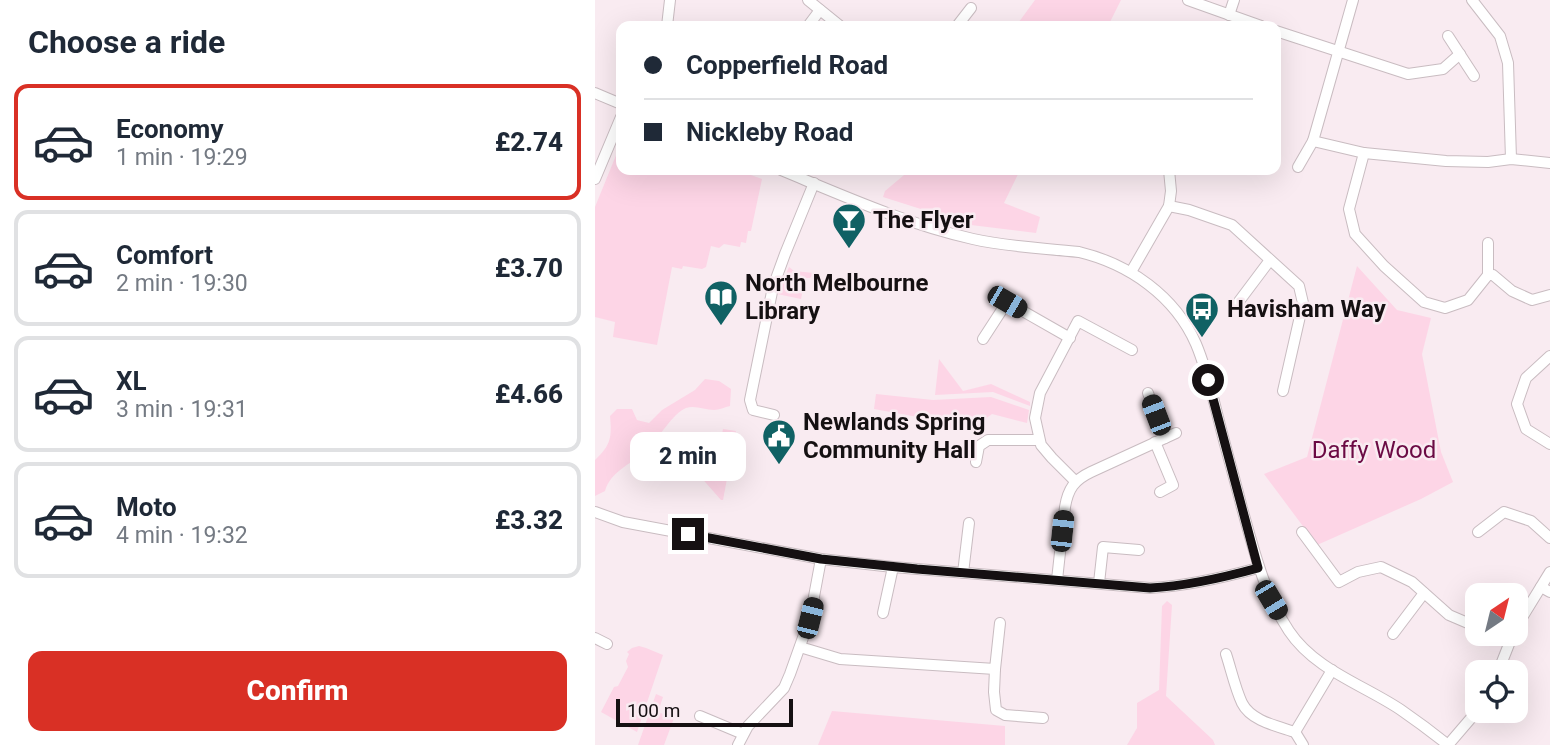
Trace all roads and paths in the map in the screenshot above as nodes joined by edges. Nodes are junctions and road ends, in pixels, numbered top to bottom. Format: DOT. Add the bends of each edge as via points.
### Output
graph roads {
  1 [pos="670,0"];
  2 [pos="808,0"];
  3 [pos="1188,0"];
  4 [pos="1234,0"];
  5 [pos="1353,0"];
  6 [pos="1472,0"];
  7 [pos="971,8"];
  8 [pos="820,10"];
  9 [pos="1229,15"];
  10 [pos="668,21"];
  11 [pos="812,21"];
  12 [pos="834,21"];
  13 [pos="961,21"];
  14 [pos="1246,21"];
  15 [pos="1281,33"];
  16 [pos="1448,36"];
  17 [pos="1338,52"];
  18 [pos="1460,54"];
  19 [pos="1474,76"];
  20 [pos="595,93"];
  21 [pos="616,102"];
  22 [pos="616,129"];
  23 [pos="1313,141"];
  24 [pos="1364,153"];
  25 [pos="1511,159"];
  26 [pos="1550,163"];
  27 [pos="1298,167"];
  28 [pos="794,175"];
  29 [pos="1169,175"];
  30 [pos="595,179"];
  31 [pos="814,183"];
  32 [pos="1169,206"];
  33 [pos="1488,243"];
  34 [pos="1270,260"];
  35 [pos="1131,272"];
  36 [pos="1488,275"];
  37 [pos="1550,295"];
  38 [pos="1237,304"];
  39 [pos="1070,338"];
  40 [pos="983,339"];
  41 [pos="1132,350"];
  42 [pos="1550,356"];
  43 [pos="1283,391"];
  44 [pos="1148,393"];
  45 [pos="774,415"];
  46 [pos="1176,433"];
  47 [pos="1039,439"];
  48 [pos="1160,440"];
  49 [pos="1550,444"];
  50 [pos="975,462"];
  51 [pos="1075,481"];
  52 [pos="1160,492"];
  53 [pos="595,512"];
  54 [pos="969,523"];
  55 [pos="1478,532"];
  56 [pos="1301,533"];
  57 [pos="1550,538"];
  58 [pos="1139,550"];
  59 [pos="821,559"];
  60 [pos="893,567"];
  61 [pos="1258,568"];
  62 [pos="1550,572"];
  63 [pos="963,573"];
  64 [pos="1057,580"];
  65 [pos="1099,583"];
  66 [pos="1545,589"];
  67 [pos="1425,593"];
  68 [pos="1528,610"];
  69 [pos="883,613"];
  70 [pos="1465,621"];
  71 [pos="1000,623"];
  72 [pos="1393,634"];
  73 [pos="595,638"];
  74 [pos="607,644"];
  75 [pos="800,647"];
  76 [pos="1226,654"];
  77 [pos="995,668"];
  78 [pos="1332,670"];
  79 [pos="700,716"];
  80 [pos="1043,718"];
  81 [pos="1467,723"];
  82 [pos="1295,732"];
  83 [pos="743,734"];
  84 [pos="738,745"];
  85 [pos="1303,745"];
  86 [pos="1448,745"];
  1 -- 10 [label="street"];
  2 -- 8 [label="street"];
  3 -- 9 [label="street"];
  4 -- 9 [label="street"];
  5 -- 17 [label="street"];
  6 -- 25 [label="street" via="1500,36 1508,63"];
  7 -- 13 [label="street"];
  8 -- 11 [label="street"];
  8 -- 12 [label="street"];
  9 -- 14 [label="street"];
  15 -- 17 [label="street"];
  16 -- 18 [label="street"];
  17 -- 18 [label="street" via="1408,74 1443,69"];
  17 -- 23 [label="street"];
  18 -- 19 [label="street"];
  20 -- 21 [label="street"];
  22 -- 30 [label="street"];
  23 -- 24 [label="street"];
  23 -- 27 [label="street"];
  24 -- 25 [label="street" via="1446,162"];
  24 -- 36 [label="street" via="1349,209 1355,234 1384,266 1423,302 1445,308 1468,300"];
  25 -- 26 [label="street"];
  28 -- 31 [label="street"];
  29 -- 32 [label="street"];
  31 -- 35 [label="street" via="943,232 980,241 1079,252"];
  31 -- 45 [label="street" via="773,287 750,400 753,410"];
  32 -- 34 [label="street" via="1232,225"];
  32 -- 35 [label="street"];
  33 -- 36 [label="street"];
  34 -- 38 [label="street"];
  34 -- 43 [label="street" via="1299,286 1303,303"];
  35 -- 61 [label="street" via="1176,311 1196,344"];
  36 -- 37 [label="street" via="1532,300"];
  39 -- 40 [label="street" via="1007,302"];
  39 -- 41 [label="street" via="1078,321"];
  39 -- 47 [label="street" via="1038,401"];
  42 -- 49 [label="street" via="1526,378 1517,404 1525,429"];
  44 -- 48 [label="street"];
  46 -- 48 [label="street"];
  47 -- 50 [label="street" via="988,440 979,446"];
  47 -- 51 [label="street"];
  48 -- 51 [label="street"];
  48 -- 52 [label="street" via="1173,485"];
  51 -- 64 [label="street" via="1066,498"];
  53 -- 59 [label="street" via="623,522"];
  54 -- 63 [label="street"];
  55 -- 57 [label="street" via="1504,512 1531,521"];
  56 -- 67 [label="street" via="1339,582 1381,567"];
  58 -- 65 [label="street" via="1103,547"];
  59 -- 60 [label="street"];
  59 -- 75 [label="street"];
  60 -- 63 [label="street"];
  60 -- 69 [label="street"];
  61 -- 65 [label="street" via="1175,587"];
  61 -- 78 [label="street" via="1290,633"];
  62 -- 66 [label="street"];
  63 -- 64 [label="street"];
  64 -- 65 [label="street"];
  66 -- 68 [label="street"];
  67 -- 70 [label="street" via="1449,615"];
  67 -- 72 [label="street"];
  71 -- 77 [label="street"];
  73 -- 74 [label="street"];
  75 -- 77 [label="street" via="840,659"];
  75 -- 83 [label="street" via="784,688"];
  76 -- 82 [label="street" via="1243,705 1267,723"];
  77 -- 80 [label="street" via="996,710"];
  78 -- 82 [label="street"];
  78 -- 86 [label="street" via="1401,710"];
  79 -- 83 [label="street"];
  81 -- 86 [label="street"];
  82 -- 85 [label="street"];
  83 -- 84 [label="street"];
}
